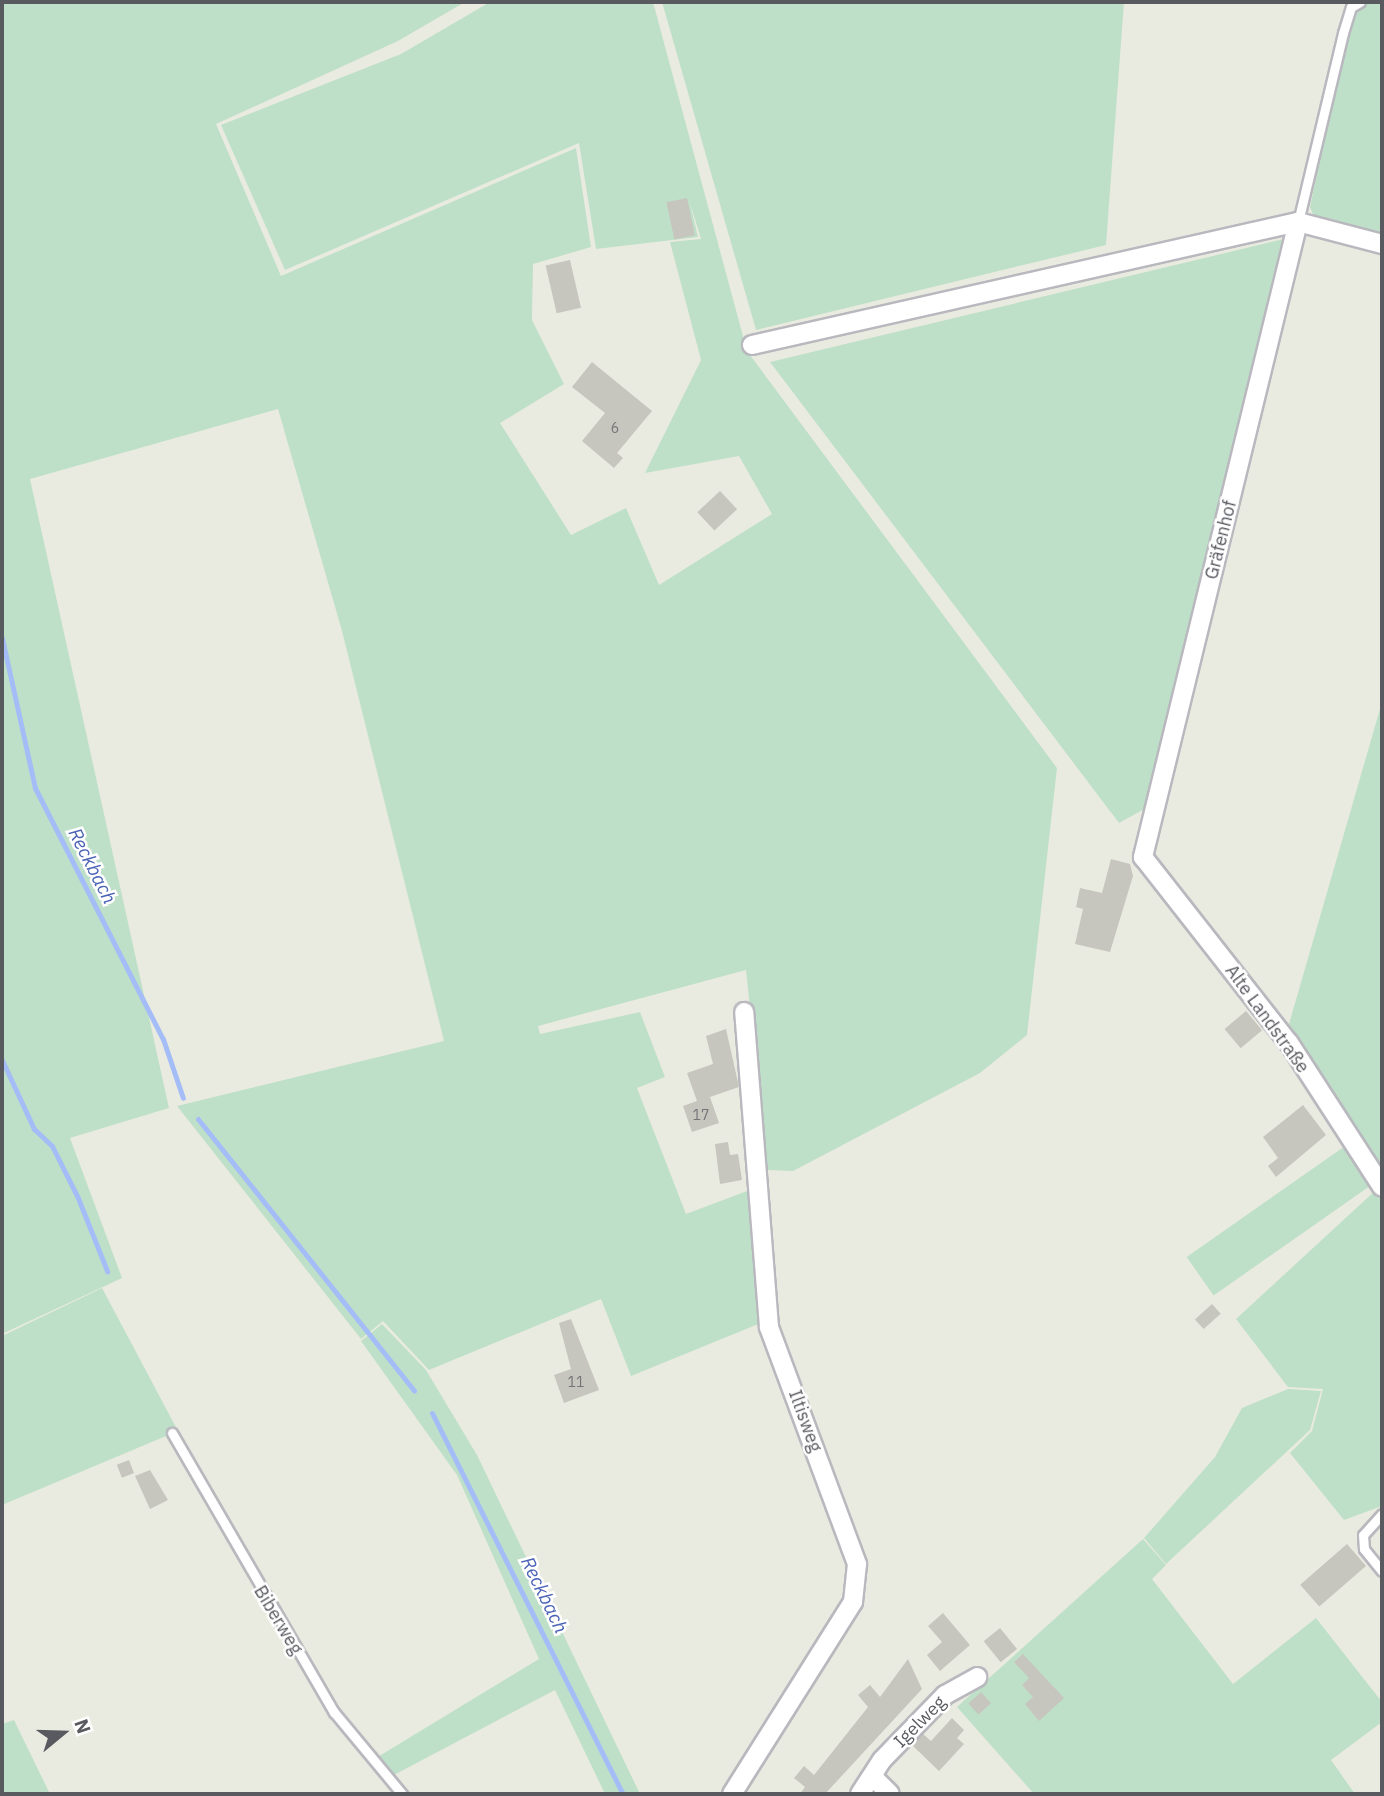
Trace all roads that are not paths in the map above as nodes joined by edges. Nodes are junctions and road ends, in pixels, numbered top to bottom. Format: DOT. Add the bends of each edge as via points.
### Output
graph roads {
  1 [pos="1360,2"];
  2 [pos="1298,222"];
  3 [pos="1382,244"];
  4 [pos="752,345"];
  5 [pos="1143,857"];
  6 [pos="744,1012"];
  7 [pos="1382,1187"];
  8 [pos="172,1433"];
  9 [pos="1382,1514"];
  10 [pos="1382,1571"];
  11 [pos="977,1677"];
  12 [pos="872,1776"];
  13 [pos="402,1794"];
  14 [pos="732,1794"];
  15 [pos="860,1794"];
  16 [pos="890,1794"];
  1 -- 2 [label="lane, Gräfenhof" via="1351,7 1343,33"];
  2 -- 3 [label="street"];
  2 -- 4 [label="street"];
  2 -- 5 [label="street, Gräfenhof"];
  5 -- 7 [label="street, Alte Landstraße" via="1289,1043"];
  6 -- 14 [label="street, Iltisweg" via="769,1327 858,1563 853,1602"];
  8 -- 13 [label="lane, Biberweg" via="334,1712"];
  9 -- 10 [label="lane" via="1363,1535 1364,1549"];
  11 -- 12 [label="street, Igelweg" via="945,1695"];
  12 -- 15 [label="street, Igelweg"];
  12 -- 16 [label="street"];
}
